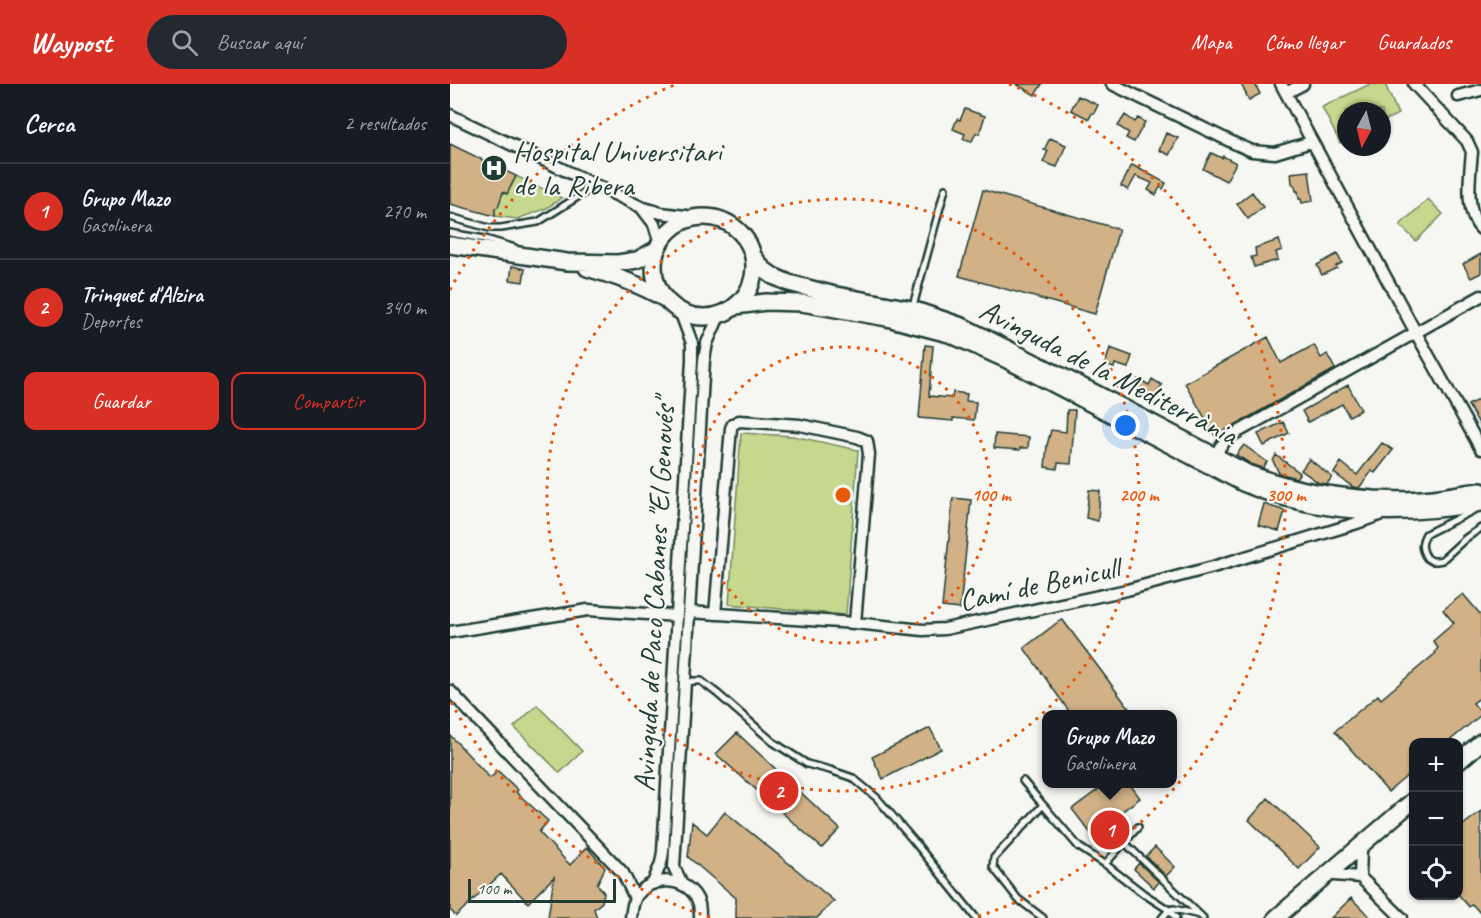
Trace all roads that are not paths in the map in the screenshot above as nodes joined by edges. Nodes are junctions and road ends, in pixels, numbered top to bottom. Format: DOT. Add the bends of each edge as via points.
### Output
graph roads {
  1 [pos="1112,84"];
  2 [pos="1303,84"];
  3 [pos="1414,84"];
  4 [pos="1283,89"];
  5 [pos="1481,90"];
  6 [pos="1458,96"];
  7 [pos="450,115"];
  8 [pos="1311,142"];
  9 [pos="596,185"];
  10 [pos="945,189"];
  11 [pos="641,207"];
  12 [pos="450,217"];
  13 [pos="694,218"];
  14 [pos="1481,229"];
  15 [pos="450,233"];
  16 [pos="450,245"];
  17 [pos="658,246"];
  18 [pos="754,257"];
  19 [pos="563,261"];
  20 [pos="1481,296"];
  21 [pos="666,300"];
  22 [pos="736,306"];
  23 [pos="912,309"];
  24 [pos="680,310"];
  25 [pos="720,314"];
  26 [pos="1416,333"];
  27 [pos="1481,449"];
  28 [pos="1216,457"];
  29 [pos="1480,496"];
  30 [pos="1388,512"];
  31 [pos="1481,528"];
  32 [pos="689,612"];
  33 [pos="715,614"];
  34 [pos="677,616"];
  35 [pos="855,623"];
  36 [pos="450,632"];
  37 [pos="685,684"];
  38 [pos="450,691"];
  39 [pos="1481,742"];
  40 [pos="1481,751"];
  41 [pos="1463,758"];
  42 [pos="1463,766"];
  43 [pos="1023,781"];
  44 [pos="1409,803"];
  45 [pos="1043,806"];
  46 [pos="1409,810"];
  47 [pos="1138,827"];
  48 [pos="1124,842"];
  49 [pos="1361,851"];
  50 [pos="1105,864"];
  51 [pos="623,873"];
  52 [pos="1334,875"];
  53 [pos="1360,878"];
  54 [pos="651,884"];
  55 [pos="682,885"];
  56 [pos="635,898"];
  57 [pos="1169,910"];
  58 [pos="1202,917"];
  59 [pos="631,918"];
  60 [pos="700,918"];
  61 [pos="976,918"];
  62 [pos="1043,918"];
  63 [pos="1162,918"];
  64 [pos="1176,918"];
  65 [pos="1276,918"];
  66 [pos="1288,918"];
  67 [pos="1402,918"];
  1 -- 8 [label="street" via="1252,151 1275,153"];
  2 -- 4 [label="street"];
  3 -- 14 [label="street" via="1470,147 1473,219"];
  4 -- 8 [label="street"];
  5 -- 6 [label="street"];
  7 -- 9 [label="street"];
  8 -- 26 [label="street"];
  9 -- 11 [label="street"];
  9 -- 12 [label="lane" via="538,222 489,228"];
  10 -- 23 [label="lane"];
  11 -- 13 [label="street"];
  11 -- 17 [label="street" via="654,224"];
  13 -- 17 [label="main road" via="674,226"];
  13 -- 18 [label="main road" via="715,218 734,227"];
  15 -- 19 [label="lane"];
  16 -- 19 [label="main road"];
  17 -- 19 [label="main road" via="637,260 626,262"];
  17 -- 21 [label="main road" via="655,276"];
  18 -- 22 [label="main road" via="751,285"];
  18 -- 23 [label="main road, Avinguda de la Mediterrània" via="763,268 789,283"];
  19 -- 21 [label="main road" via="617,277"];
  20 -- 26 [label="street"];
  21 -- 24 [label="main road"];
  22 -- 25 [label="main road"];
  22 -- 30 [label="main road, Avinguda de la Mediterrània" via="801,303 875,315 937,331 1026,370 1257,490 1316,505"];
  23 -- 28 [label="main road, Avinguda de la Mediterrània" via="979,333"];
  24 -- 25 [label="main road" via="707,317"];
  24 -- 34 [label="street, Avinguda de Paco Cabanes \"El Genovés\"" via="692,343 692,360"];
  25 -- 32 [label="street, Avinguda de Paco Cabanes \"El Genovés\"" via="704,360"];
  26 -- 27 [label="street"];
  26 -- 28 [label="street" via="1230,437"];
  28 -- 29 [label="main road, Avinguda de la Mediterrània" via="1271,482 1323,495 1397,500"];
  29 -- 30 [label="main road, Avinguda de la Mediterrània" via="1426,511"];
  29 -- 31 [label="lane" via="1426,534 1422,548 1427,558 1442,560"];
  30 -- 35 [label="street, Camí de Benicull" via="1127,590 955,627 923,630"];
  32 -- 33 [label="street, Camí de Benicull"];
  32 -- 37 [label="street, Avinguda de Paco Cabanes \"El Genovés\""];
  33 -- 35 [label="street, Camí de Benicull"];
  33 -- 35 [label="street" via="731,428 739,421 800,425 867,441"];
  34 -- 36 [label="street" via="588,609"];
  34 -- 54 [label="street, Avinguda de Paco Cabanes \"El Genovés\"" via="662,863"];
  37 -- 55 [label="street, Avinguda de Paco Cabanes \"El Genovés\"" via="674,867"];
  37 -- 61 [label="lane" via="701,681 773,742 807,764 853,778 877,798 914,840"];
  38 -- 51 [label="street"];
  39 -- 41 [label="main road"];
  40 -- 42 [label="main road"];
  43 -- 45 [label="lane"];
  44 -- 65 [label="main road"];
  45 -- 50 [label="lane" via="1079,847"];
  45 -- 62 [label="lane" via="994,858 993,867 1018,899"];
  46 -- 49 [label="main road"];
  47 -- 48 [label="lane"];
  48 -- 50 [label="lane"];
  48 -- 58 [label="lane"];
  49 -- 52 [label="main road"];
  49 -- 53 [label="street"];
  50 -- 57 [label="lane"];
  51 -- 54 [label="street"];
  51 -- 56 [label="street"];
  52 -- 53 [label="street"];
  52 -- 66 [label="main road"];
  53 -- 67 [label="street"];
  54 -- 55 [label="street" via="665,880"];
  54 -- 56 [label="street"];
  55 -- 60 [label="street" via="699,904"];
  56 -- 59 [label="street"];
  57 -- 58 [label="lane"];
  57 -- 63 [label="lane"];
  57 -- 64 [label="lane"];
}
